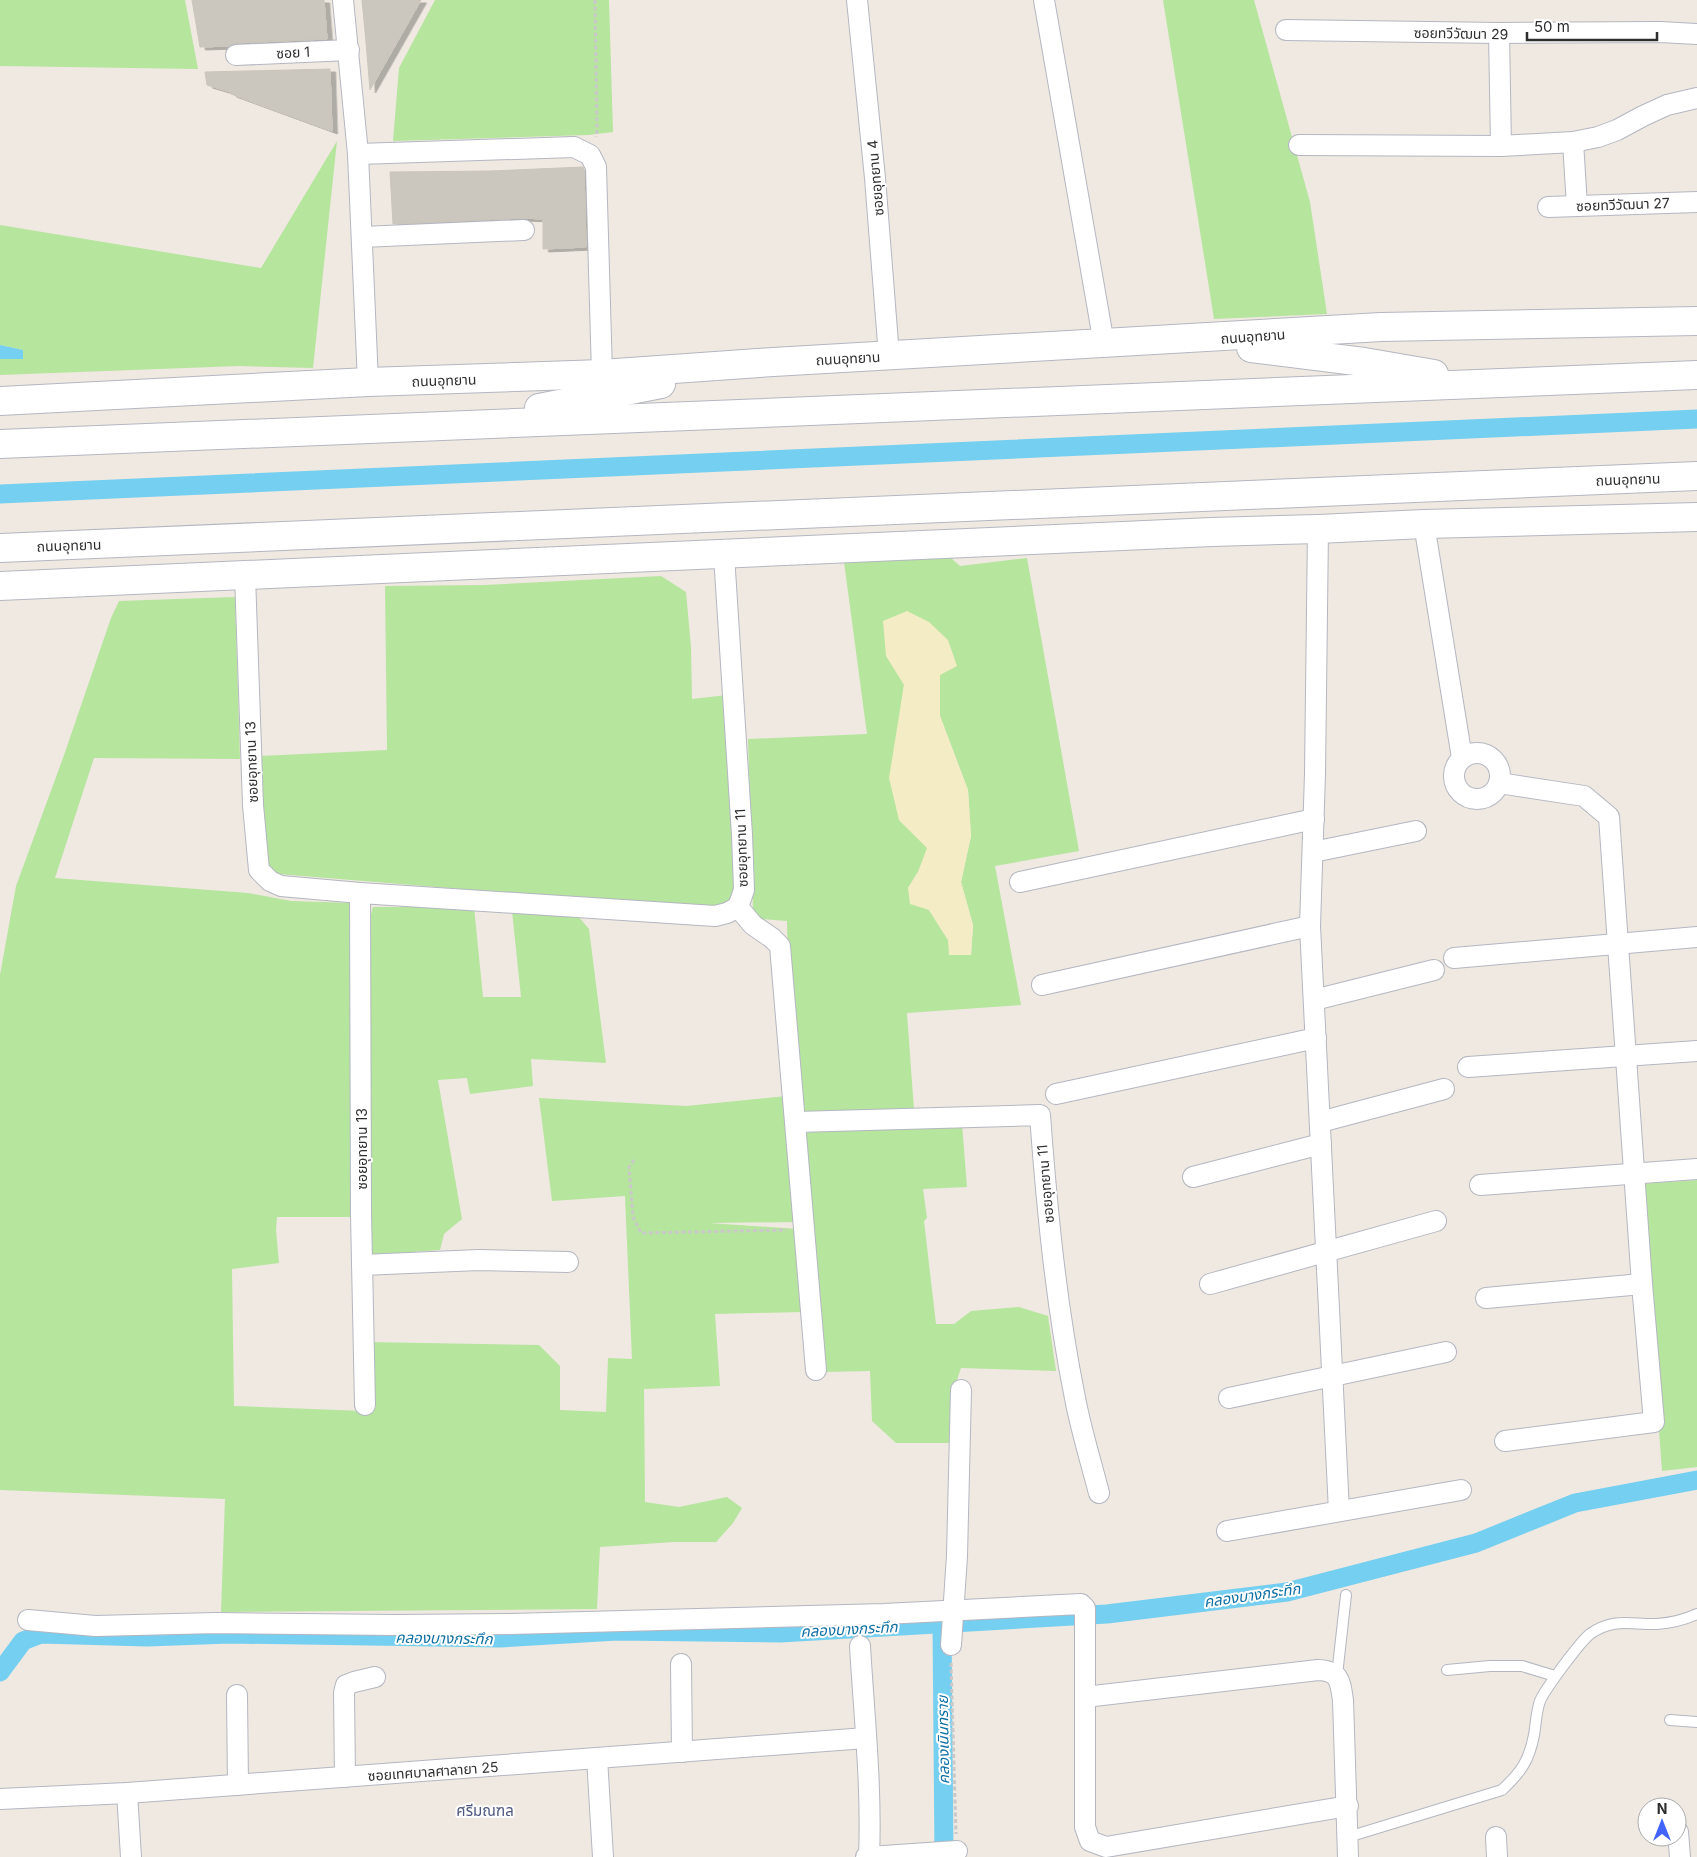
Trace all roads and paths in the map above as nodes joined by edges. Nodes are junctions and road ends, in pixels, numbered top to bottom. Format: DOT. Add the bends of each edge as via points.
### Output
graph roads {
  1 [pos="343,0"];
  2 [pos="595,0"];
  3 [pos="857,0"];
  4 [pos="1044,0"];
  5 [pos="1286,30"];
  6 [pos="1499,33"];
  7 [pos="1697,34"];
  8 [pos="349,50"];
  9 [pos="236,55"];
  10 [pos="1697,98"];
  11 [pos="1573,142"];
  12 [pos="1299,145"];
  13 [pos="1501,146"];
  14 [pos="358,154"];
  15 [pos="590,155"];
  16 [pos="1697,202"];
  17 [pos="1577,206"];
  18 [pos="1548,207"];
  19 [pos="524,230"];
  20 [pos="362,237"];
  21 [pos="1697,321"];
  22 [pos="1185,340"];
  23 [pos="1104,344"];
  24 [pos="889,356"];
  25 [pos="774,362"];
  26 [pos="602,374"];
  27 [pos="1697,375"];
  28 [pos="368,382"];
  29 [pos="1489,384"];
  30 [pos="0,401"];
  31 [pos="406,427"];
  32 [pos="0,444"];
  33 [pos="1697,476"];
  34 [pos="1093,502"];
  35 [pos="1697,517"];
  36 [pos="1424,524"];
  37 [pos="1363,527"];
  38 [pos="1318,529"];
  39 [pos="212,539"];
  40 [pos="0,548"];
  41 [pos="724,555"];
  42 [pos="0,569"];
  43 [pos="245,576"];
  44 [pos="0,586"];
  45 [pos="1462,758"];
  46 [pos="1499,783"];
  47 [pos="1314,818"];
  48 [pos="1416,832"];
  49 [pos="1313,852"];
  50 [pos="1020,882"];
  51 [pos="360,893"];
  52 [pos="738,907"];
  53 [pos="1310,926"];
  54 [pos="1697,937"];
  55 [pos="1618,944"];
  56 [pos="1454,958"];
  57 [pos="1434,970"];
  58 [pos="1042,985"];
  59 [pos="1314,1000"];
  60 [pos="1316,1038"];
  61 [pos="1697,1051"];
  62 [pos="1626,1056"];
  63 [pos="1468,1067"];
  64 [pos="1444,1089"];
  65 [pos="1056,1094"];
  66 [pos="796,1122"];
  67 [pos="1320,1122"];
  68 [pos="1321,1144"];
  69 [pos="634,1160"];
  70 [pos="1697,1169"];
  71 [pos="1634,1174"];
  72 [pos="1193,1177"];
  73 [pos="1480,1185"];
  74 [pos="1436,1221"];
  75 [pos="804,1230"];
  76 [pos="1326,1251"];
  77 [pos="568,1262"];
  78 [pos="362,1265"];
  79 [pos="1210,1284"];
  80 [pos="1642,1284"];
  81 [pos="1486,1298"];
  82 [pos="1446,1352"];
  83 [pos="816,1370"];
  84 [pos="1332,1376"];
  85 [pos="961,1390"];
  86 [pos="1229,1398"];
  87 [pos="365,1405"];
  88 [pos="1505,1441"];
  89 [pos="1461,1490"];
  90 [pos="1099,1493"];
  91 [pos="1339,1511"];
  92 [pos="1227,1531"];
  93 [pos="1346,1595"];
  94 [pos="952,1613"];
  95 [pos="1697,1614"];
  96 [pos="28,1620"];
  97 [pos="951,1645"];
  98 [pos="860,1646"];
  99 [pos="681,1664"];
  100 [pos="1447,1670"];
  101 [pos="1337,1675"];
  102 [pos="1555,1676"];
  103 [pos="376,1677"];
  104 [pos="237,1695"];
  105 [pos="1086,1697"];
  106 [pos="1670,1720"];
  107 [pos="1697,1722"];
  108 [pos="866,1738"];
  109 [pos="682,1752"];
  110 [pos="597,1758"];
  111 [pos="345,1777"];
  112 [pos="238,1785"];
  113 [pos="127,1793"];
  114 [pos="0,1799"];
  115 [pos="1348,1806"];
  116 [pos="1496,1837"];
  117 [pos="1348,1847"];
  118 [pos="949,1851"];
  119 [pos="131,1857"];
  120 [pos="603,1857"];
  121 [pos="867,1857"];
  122 [pos="1498,1857"];
  1 -- 8 [label="street"];
  2 -- 15 [label="path" via="597,131"];
  3 -- 24 [label="street, ซอยอุทยาน 4"];
  4 -- 23 [label="street"];
  5 -- 6 [label="street, ซอยทวีวัฒนา 29"];
  6 -- 7 [label="street, ซอยทวีวัฒนา 29"];
  6 -- 13 [label="street"];
  8 -- 9 [label="street, ซอย 1"];
  8 -- 14 [label="street"];
  10 -- 11 [label="street" via="1667,105 1598,137"];
  11 -- 13 [label="street"];
  11 -- 17 [label="street"];
  12 -- 13 [label="street"];
  14 -- 15 [label="street" via="574,148"];
  14 -- 20 [label="street"];
  15 -- 26 [label="street" via="596,167"];
  16 -- 17 [label="street, ซอยทวีวัฒนา 27"];
  17 -- 18 [label="street, ซอยทวีวัฒนา 27"];
  19 -- 20 [label="street"];
  20 -- 28 [label="street"];
  21 -- 22 [label="main road, ถนนอุทยาน" via="1381,327"];
  22 -- 23 [label="main road, ถนนอุทยาน"];
  22 -- 29 [label="main road" via="1364,362"];
  23 -- 24 [label="main road, ถนนอุทยาน"];
  24 -- 25 [label="main road, ถนนอุทยาน"];
  25 -- 26 [label="main road, ถนนอุทยาน"];
  25 -- 31 [label="main road" via="549,406"];
  26 -- 28 [label="main road, ถนนอุทยาน"];
  27 -- 29 [label="main road"];
  28 -- 30 [label="main road, ถนนอุทยาน"];
  29 -- 31 [label="main road"];
  31 -- 32 [label="main road"];
  33 -- 34 [label="main road, ถนนอุทยาน"];
  34 -- 37 [label="main road" via="1234,512"];
  34 -- 39 [label="main road, ถนนอุทยาน"];
  35 -- 36 [label="main road"];
  36 -- 37 [label="main road"];
  36 -- 45 [label="street"];
  37 -- 38 [label="main road"];
  38 -- 41 [label="main road"];
  38 -- 47 [label="street"];
  39 -- 40 [label="main road, ถนนอุทยาน"];
  39 -- 42 [label="main road"];
  41 -- 43 [label="main road"];
  41 -- 52 [label="street, ซอยอุทยาน 11" via="742,835 744,890"];
  43 -- 44 [label="main road"];
  43 -- 51 [label="street, ซอยอุทยาน 13" via="252,805 259,870 280,886"];
  45 -- 46 [label="street" via="1471,753 1492,757 1498,766"];
  45 -- 46 [label="street" via="1455,766 1453,776 1461,794 1470,799 1481,799 1491,795"];
  46 -- 55 [label="street" via="1584,796 1610,816"];
  47 -- 49 [label="street"];
  47 -- 50 [label="street"];
  48 -- 49 [label="street"];
  49 -- 53 [label="street"];
  51 -- 52 [label="street, ซอยอุทยาน 13" via="715,916"];
  51 -- 78 [label="street, ซอยอุทยาน 13"];
  52 -- 66 [label="street, ซอยอุทยาน 11" via="753,925 780,946"];
  53 -- 58 [label="street"];
  53 -- 59 [label="street"];
  54 -- 55 [label="street"];
  55 -- 56 [label="street"];
  55 -- 62 [label="street"];
  57 -- 59 [label="street"];
  59 -- 60 [label="street"];
  60 -- 65 [label="street"];
  60 -- 67 [label="street"];
  61 -- 62 [label="street"];
  62 -- 63 [label="street"];
  62 -- 71 [label="street"];
  64 -- 67 [label="street"];
  66 -- 75 [label="street, ซอยอุทยาน 11"];
  66 -- 90 [label="street, ซอยอุทยาน 11" via="1040,1115 1048,1224 1065,1346"];
  67 -- 68 [label="street"];
  68 -- 72 [label="street"];
  68 -- 76 [label="street"];
  69 -- 75 [label="path" via="629,1167 633,1217 641,1233"];
  70 -- 71 [label="street"];
  71 -- 73 [label="street"];
  71 -- 80 [label="street"];
  74 -- 76 [label="street"];
  75 -- 83 [label="street, ซอยอุทยาน 11"];
  76 -- 79 [label="street"];
  76 -- 84 [label="street"];
  77 -- 78 [label="street" via="479,1260"];
  78 -- 87 [label="street, ซอยอุทยาน 13"];
  80 -- 81 [label="street"];
  80 -- 88 [label="street" via="1654,1422"];
  82 -- 84 [label="street"];
  84 -- 86 [label="street"];
  84 -- 91 [label="street"];
  85 -- 94 [label="street" via="958,1556"];
  89 -- 91 [label="street"];
  91 -- 92 [label="street"];
  93 -- 101 [label="lane"];
  94 -- 96 [label="street" via="396,1626 95,1626"];
  94 -- 97 [label="street"];
  94 -- 105 [label="street" via="1081,1604 1085,1614"];
  95 -- 102 [label="lane" via="1677,1621 1655,1624 1624,1622 1604,1627 1589,1635"];
  97 -- 118 [label="path"];
  98 -- 108 [label="street"];
  99 -- 109 [label="street"];
  100 -- 102 [label="lane" via="1522,1666"];
  101 -- 105 [label="street" via="1330,1670 1318,1670"];
  101 -- 115 [label="street" via="1343,1700"];
  102 -- 117 [label="lane" via="1540,1701 1527,1760 1502,1790"];
  103 -- 111 [label="street" via="346,1685"];
  104 -- 112 [label="street"];
  105 -- 115 [label="street" via="1085,1827 1090,1841 1106,1847"];
  106 -- 107 [label="lane"];
  108 -- 109 [label="street, ซอยเทศบาลศาลายา 25"];
  108 -- 121 [label="street"];
  109 -- 110 [label="street, ซอยเทศบาลศาลายา 25"];
  110 -- 111 [label="street, ซอยเทศบาลศาลายา 25"];
  110 -- 120 [label="street"];
  111 -- 112 [label="street, ซอยเทศบาลศาลายา 25"];
  112 -- 113 [label="street, ซอยเทศบาลศาลายา 25"];
  113 -- 114 [label="street, ซอยเทศบาลศาลายา 25"];
  113 -- 119 [label="street"];
  115 -- 117 [label="street"];
  116 -- 122 [label="street"];
  118 -- 121 [label="street"];
}
